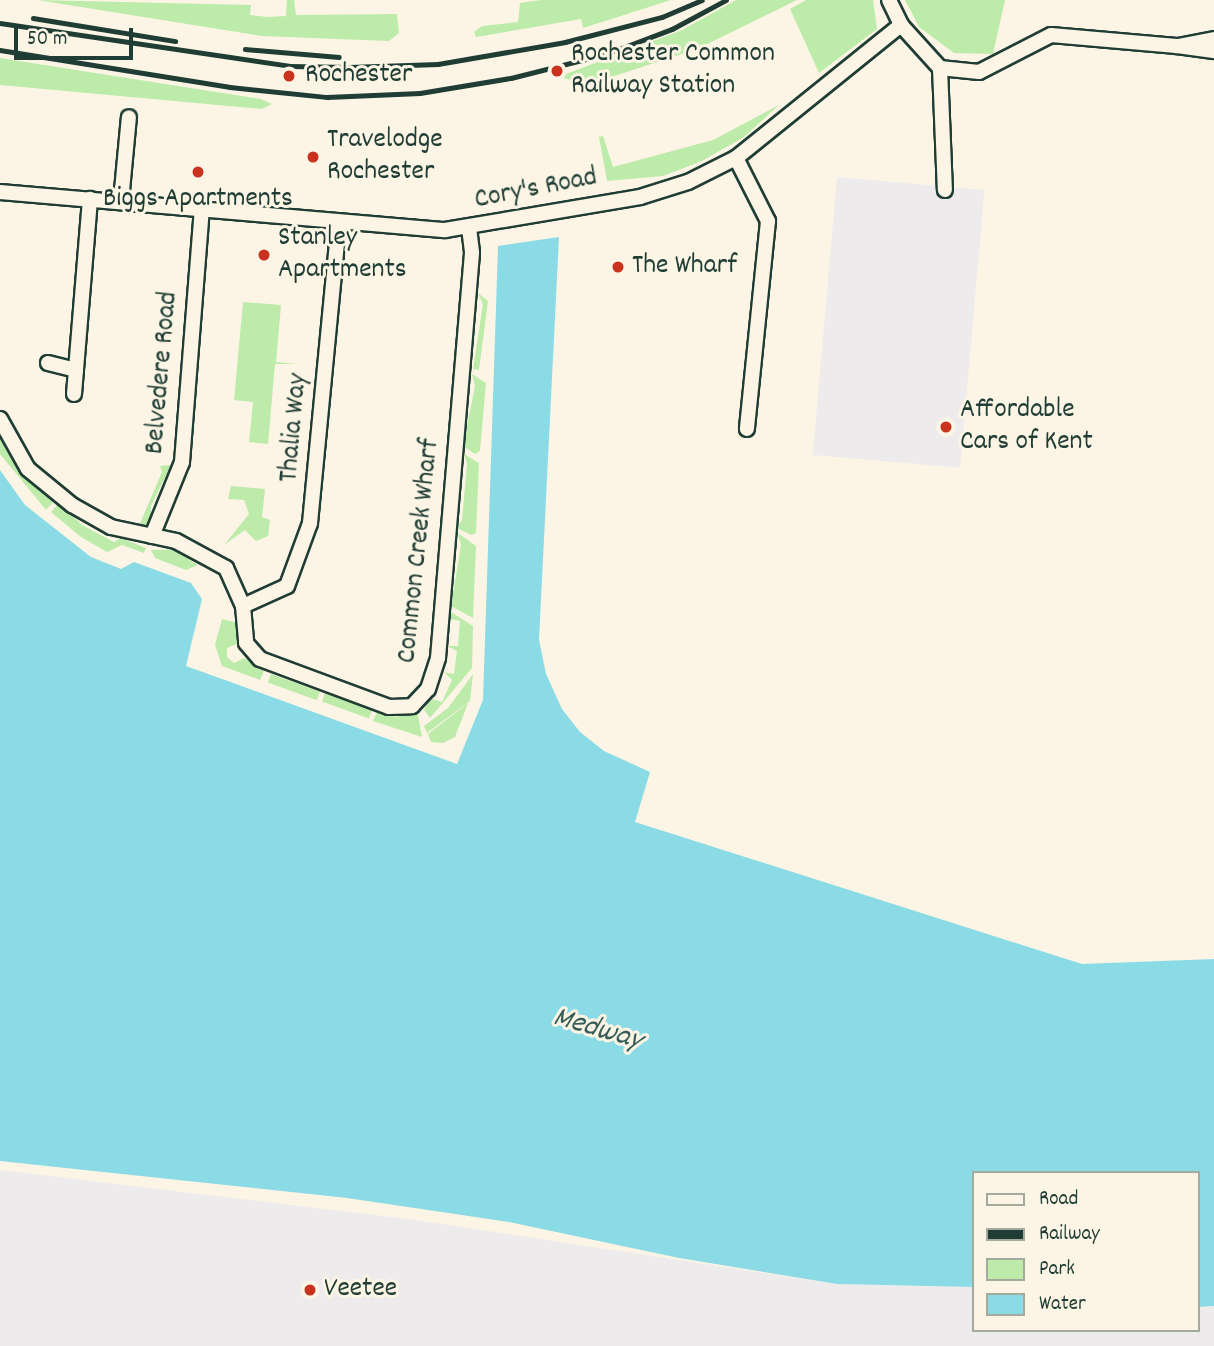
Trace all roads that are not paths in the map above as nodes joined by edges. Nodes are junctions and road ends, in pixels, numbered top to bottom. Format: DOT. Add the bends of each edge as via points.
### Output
graph roads {
  1 [pos="888,0"];
  2 [pos="901,24"];
  3 [pos="1214,39"];
  4 [pos="1177,46"];
  5 [pos="1214,51"];
  6 [pos="940,68"];
  7 [pos="129,117"];
  8 [pos="736,158"];
  9 [pos="945,190"];
  10 [pos="0,192"];
  11 [pos="90,199"];
  12 [pos="121,201"];
  13 [pos="202,210"];
  14 [pos="339,222"];
  15 [pos="469,228"];
  16 [pos="48,363"];
  17 [pos="76,370"];
  18 [pos="74,394"];
  19 [pos="0,418"];
  20 [pos="747,429"];
  21 [pos="152,536"];
  22 [pos="243,606"];
  1 -- 2 [label="street"];
  2 -- 6 [label="street"];
  2 -- 8 [label="street, Cory's Road"];
  3 -- 4 [label="street"];
  4 -- 5 [label="street"];
  4 -- 6 [label="street" via="1051,35 979,72"];
  6 -- 9 [label="street"];
  7 -- 12 [label="street"];
  8 -- 15 [label="street, Cory's Road" via="688,182 640,197"];
  8 -- 20 [label="street" via="768,221"];
  10 -- 11 [label="street, Cory's Road"];
  11 -- 12 [label="street, Cory's Road"];
  11 -- 17 [label="street"];
  12 -- 13 [label="street, Cory's Road"];
  13 -- 14 [label="street, Cory's Road"];
  13 -- 21 [label="street, Belvedere Road" via="182,462"];
  14 -- 15 [label="street, Cory's Road"];
  14 -- 22 [label="street, Thalia Way" via="310,523 286,586"];
  15 -- 22 [label="street, Common Creek Wharf" via="472,253 439,646 427,692 414,705 395,708 265,662 246,643"];
  16 -- 17 [label="street"];
  17 -- 18 [label="street"];
  19 -- 21 [label="street, Common Creek Wharf" via="29,469 72,505 111,527"];
  21 -- 22 [label="street, Common Creek Wharf" via="202,552 226,568"];
}
